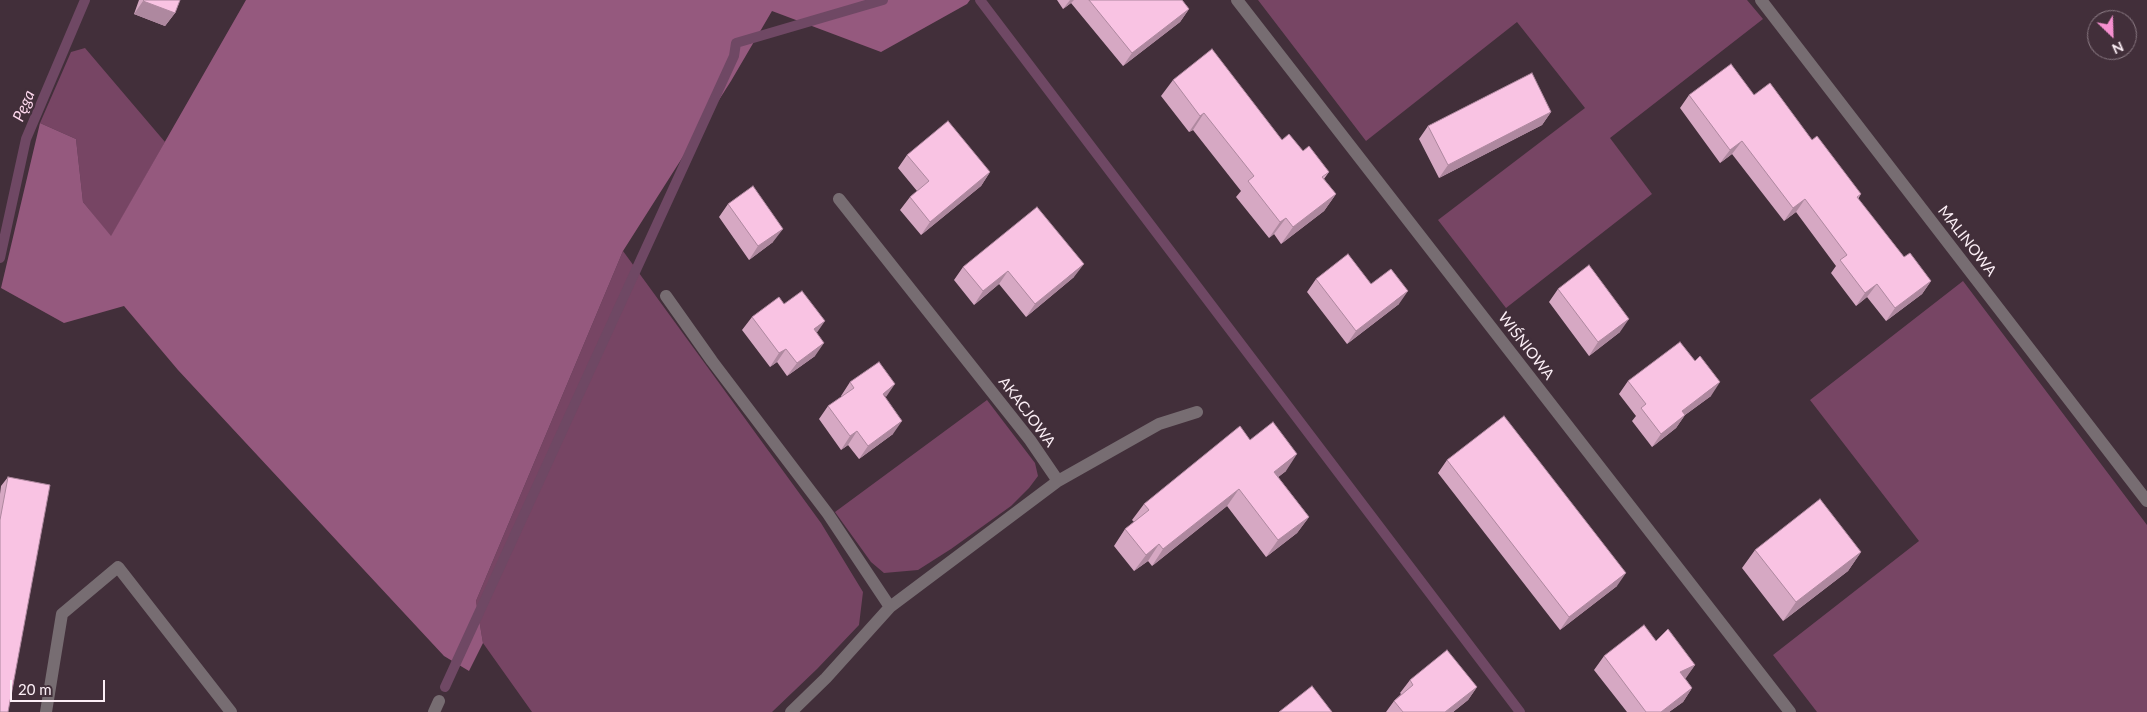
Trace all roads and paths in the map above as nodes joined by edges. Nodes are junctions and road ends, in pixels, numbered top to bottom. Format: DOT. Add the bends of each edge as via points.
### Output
graph roads {
  1 [pos="1237,0"];
  2 [pos="1761,0"];
  3 [pos="839,199"];
  4 [pos="666,296"];
  5 [pos="1196,412"];
  6 [pos="1058,481"];
  7 [pos="2147,501"];
  8 [pos="890,607"];
  9 [pos="46,712"];
  10 [pos="230,712"];
  11 [pos="791,712"];
  12 [pos="1790,712"];
  1 -- 12 [label="street, WIŚNIOWA"];
  2 -- 7 [label="street, MALINOWA"];
  3 -- 6 [label="street, AKACJOWA" via="1030,440"];
  4 -- 8 [label="street" via="828,514"];
  5 -- 6 [label="street" via="1159,424"];
  6 -- 8 [label="street"];
  8 -- 11 [label="street"];
  9 -- 10 [label="street" via="62,614 118,567"];
}
